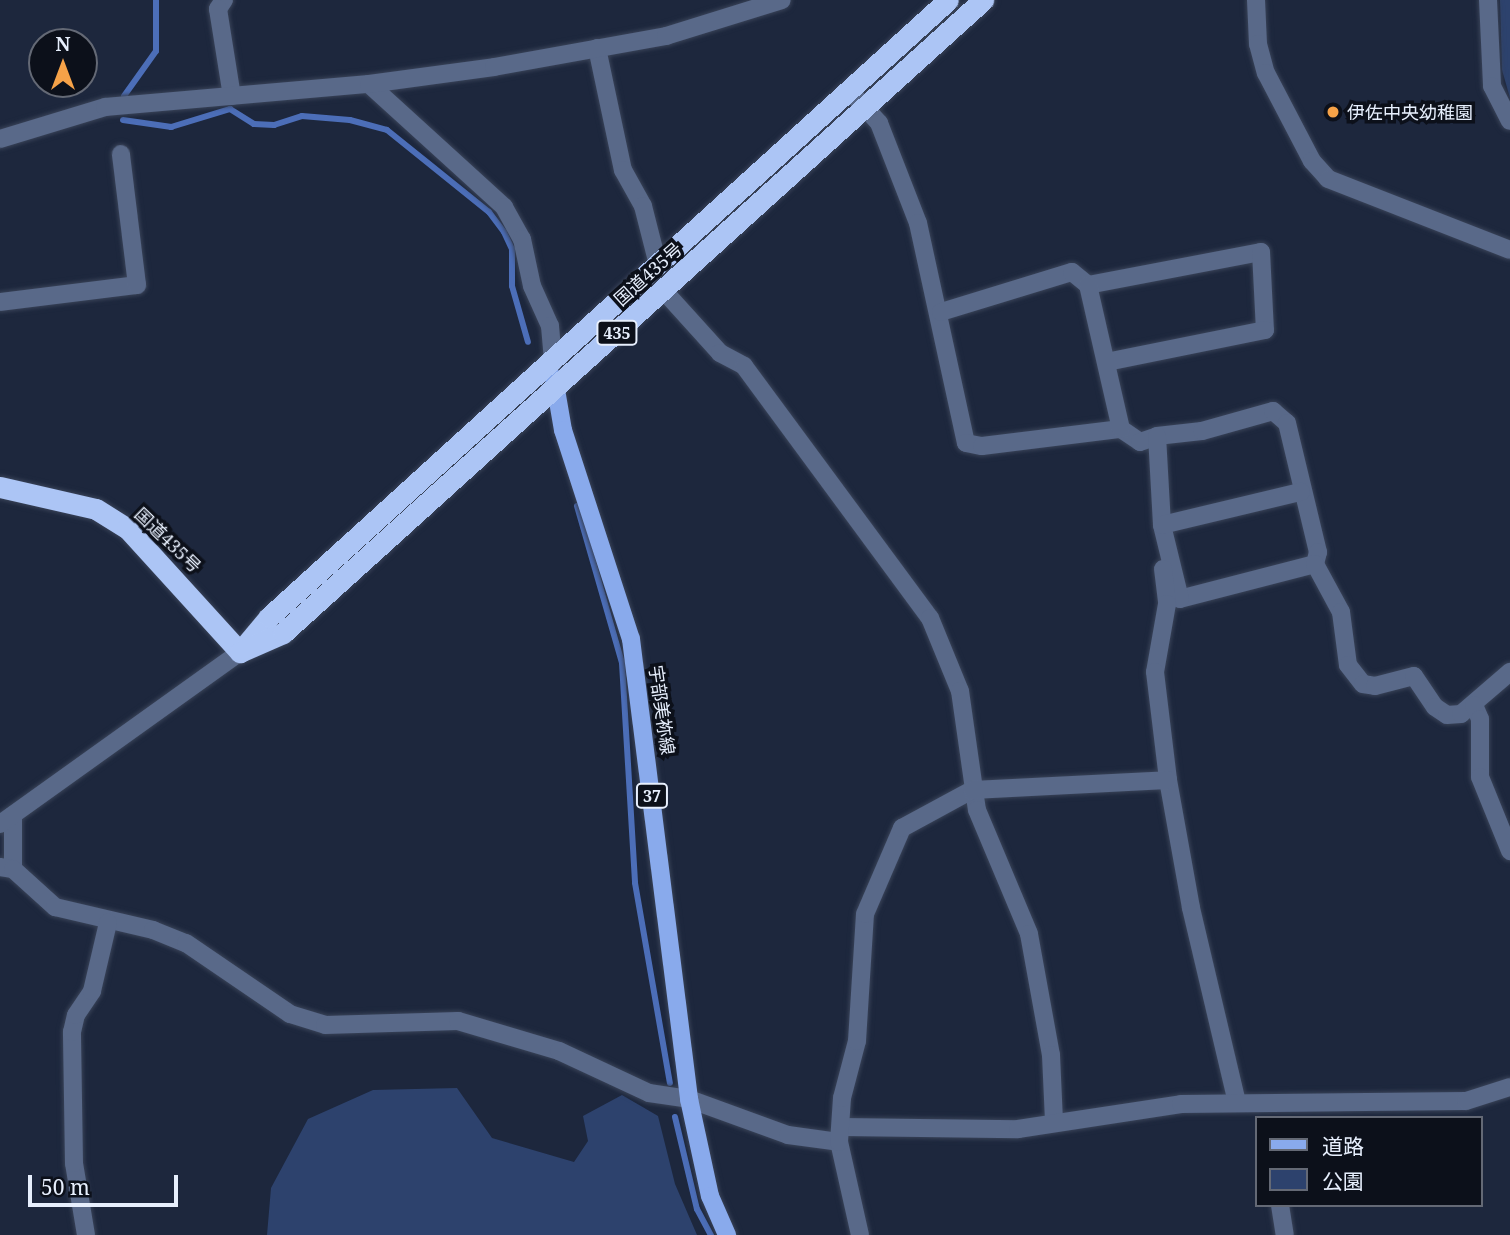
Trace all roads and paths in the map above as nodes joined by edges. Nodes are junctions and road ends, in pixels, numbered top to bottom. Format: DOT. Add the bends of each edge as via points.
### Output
graph roads {
  1 [pos="224,0"];
  2 [pos="782,0"];
  3 [pos="948,0"];
  4 [pos="983,0"];
  5 [pos="1256,0"];
  6 [pos="1488,0"];
  7 [pos="597,48"];
  8 [pos="369,84"];
  9 [pos="849,90"];
  10 [pos="232,96"];
  11 [pos="865,107"];
  12 [pos="1510,121"];
  13 [pos="0,139"];
  14 [pos="121,154"];
  15 [pos="1510,250"];
  16 [pos="658,265"];
  17 [pos="1088,285"];
  18 [pos="664,291"];
  19 [pos="0,302"];
  20 [pos="941,312"];
  21 [pos="1107,362"];
  22 [pos="553,363"];
  23 [pos="556,388"];
  24 [pos="1121,429"];
  25 [pos="1157,436"];
  26 [pos="0,486"];
  27 [pos="1301,492"];
  28 [pos="1161,525"];
  29 [pos="1168,552"];
  30 [pos="1315,564"];
  31 [pos="240,652"];
  32 [pos="1510,672"];
  33 [pos="1474,705"];
  34 [pos="1168,780"];
  35 [pos="972,790"];
  36 [pos="7,820"];
  37 [pos="1510,851"];
  38 [pos="7,868"];
  39 [pos="108,923"];
  40 [pos="1510,1087"];
  41 [pos="688,1099"];
  42 [pos="1237,1102"];
  43 [pos="1261,1109"];
  44 [pos="1054,1121"];
  45 [pos="840,1134"];
  46 [pos="1280,1207"];
  47 [pos="86,1235"];
  48 [pos="727,1235"];
  49 [pos="860,1235"];
  50 [pos="1285,1235"];
  1 -- 10 [label="street" via="218,9"];
  2 -- 7 [label="street" via="666,36"];
  3 -- 9 [label="highway, 国道435号 / 435"];
  4 -- 11 [label="highway, 国道435号 / 435"];
  5 -- 15 [label="street" via="1258,44 1266,73 1312,162 1328,179"];
  6 -- 12 [label="street" via="1492,86"];
  7 -- 8 [label="street"];
  7 -- 16 [label="street" via="623,170 643,206"];
  8 -- 10 [label="street"];
  8 -- 22 [label="street" via="504,207 522,239 537,301 550,326"];
  9 -- 11 [label="street"];
  9 -- 16 [label="highway, 国道435号 / 435"];
  10 -- 13 [label="street" via="105,107"];
  11 -- 18 [label="highway, 国道435号 / 435"];
  11 -- 20 [label="street" via="879,122 918,223"];
  14 -- 19 [label="street" via="136,285"];
  16 -- 22 [label="highway, 国道435号 / 435"];
  17 -- 20 [label="street" via="1072,272"];
  17 -- 21 [label="street"];
  17 -- 21 [label="street" via="1261,252 1265,330"];
  18 -- 23 [label="highway, 国道435号 / 435"];
  18 -- 35 [label="street" via="719,353 744,366 930,618 960,691"];
  20 -- 24 [label="street" via="966,443 982,446"];
  21 -- 24 [label="street"];
  22 -- 23 [label="main road, 宇部美祢線 / 37"];
  22 -- 31 [label="highway, 国道435号 / 435" via="270,617"];
  23 -- 31 [label="highway, 国道435号 / 435" via="283,633"];
  23 -- 41 [label="main road, 宇部美祢線 / 37" via="563,430 631,639"];
  24 -- 25 [label="street" via="1140,442"];
  25 -- 27 [label="street" via="1202,430 1273,411 1287,423"];
  25 -- 28 [label="street"];
  26 -- 31 [label="highway, 国道435号" via="96,509 127,528"];
  27 -- 28 [label="street"];
  27 -- 30 [label="street" via="1318,552"];
  28 -- 29 [label="street"];
  29 -- 30 [label="street" via="1180,599"];
  29 -- 34 [label="street" via="1162,564 1167,604 1155,672"];
  30 -- 33 [label="street" via="1341,612 1348,665 1354,677 1376,686 1414,676 1435,707 1447,715 1461,714"];
  31 -- 36 [label="street"];
  32 -- 33 [label="street"];
  33 -- 37 [label="street" via="1480,719 1480,777"];
  34 -- 35 [label="street"];
  34 -- 42 [label="street" via="1191,908"];
  35 -- 44 [label="street" via="1029,934 1051,1055"];
  35 -- 45 [label="street" via="902,828 879,875 861,938 857,1041 842,1098"];
  36 -- 38 [label="street"];
  38 -- 39 [label="street" via="55,907"];
  39 -- 41 [label="street" via="153,930 186,943 290,1014 325,1025 458,1021 559,1051 649,1093"];
  39 -- 47 [label="street" via="92,991 76,1015 72,1032 74,1163"];
  40 -- 43 [label="street" via="1466,1101"];
  41 -- 45 [label="street" via="788,1135"];
  41 -- 48 [label="main road, 宇部美祢線 / 37" via="710,1196"];
  42 -- 43 [label="street"];
  42 -- 44 [label="street" via="1181,1104"];
  44 -- 45 [label="street" via="1007,1129"];
  45 -- 49 [label="street"];
  46 -- 50 [label="street"];
}
